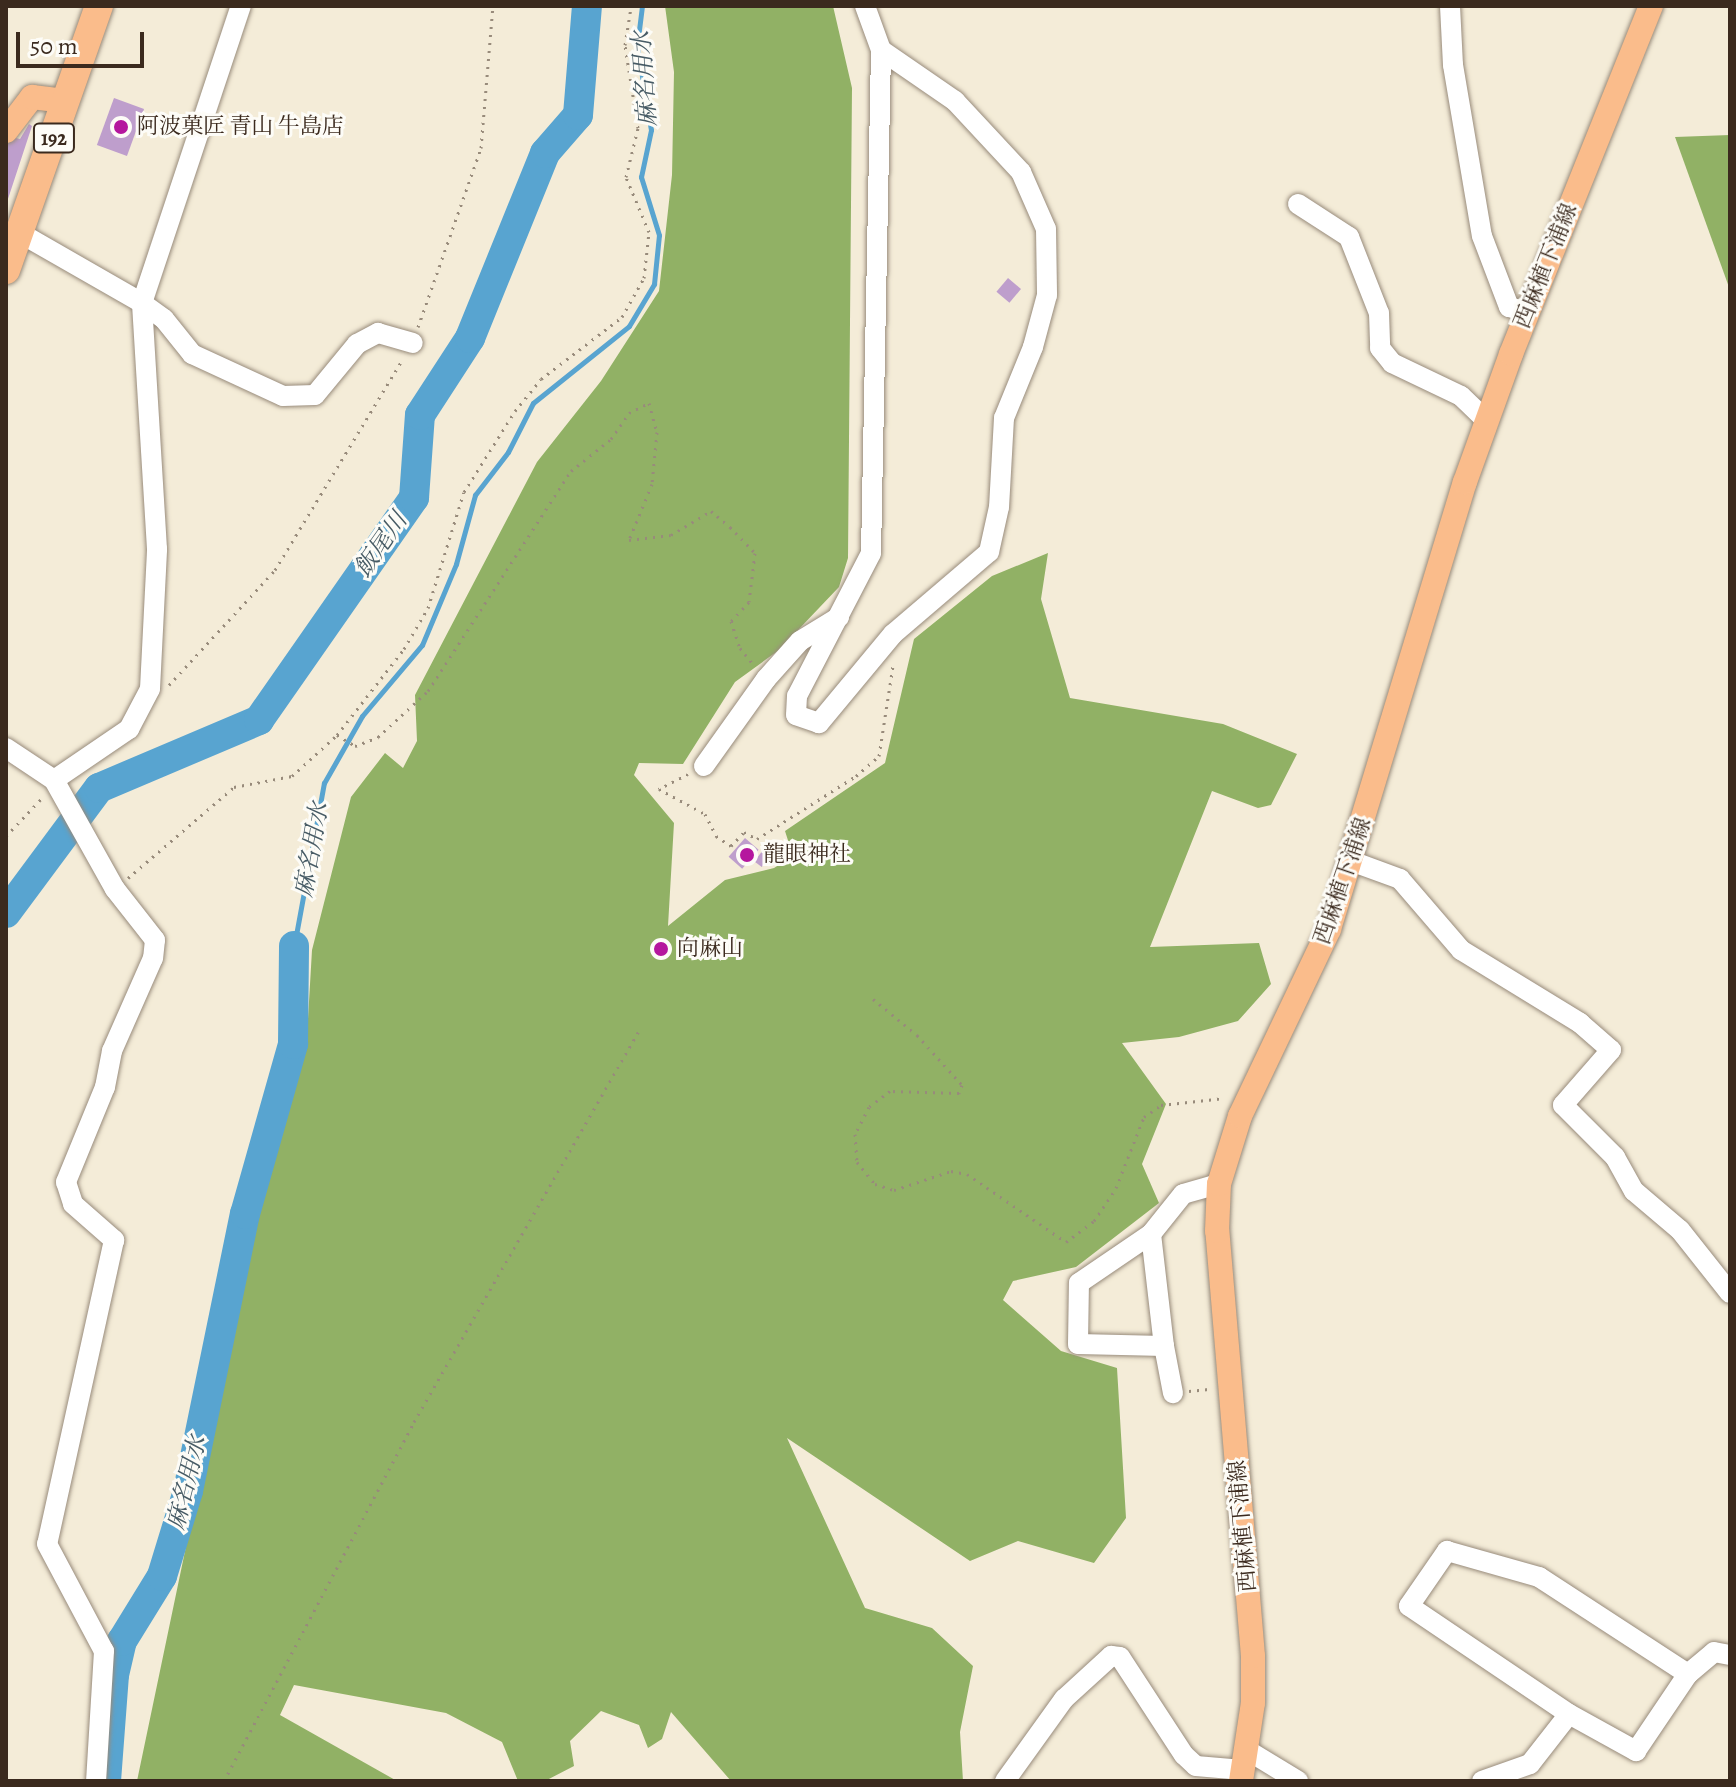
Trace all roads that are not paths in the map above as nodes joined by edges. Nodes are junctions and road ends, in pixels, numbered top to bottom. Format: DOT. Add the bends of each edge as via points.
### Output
graph roads {
  1 [pos="99,6"];
  2 [pos="241,6"];
  3 [pos="865,6"];
  4 [pos="1450,6"];
  5 [pos="1651,6"];
  6 [pos="881,50"];
  7 [pos="67,101"];
  8 [pos="6,131"];
  9 [pos="1298,204"];
  10 [pos="20,233"];
  11 [pos="6,270"];
  12 [pos="142,303"];
  13 [pos="1527,312"];
  14 [pos="413,343"];
  15 [pos="1487,421"];
  16 [pos="839,617"];
  17 [pos="6,748"];
  18 [pos="704,766"];
  19 [pos="56,787"];
  20 [pos="1351,861"];
  21 [pos="1219,1184"];
  22 [pos="1151,1234"];
  23 [pos="1730,1293"];
  24 [pos="1164,1346"];
  25 [pos="1173,1393"];
  26 [pos="1730,1655"];
  27 [pos="1688,1674"];
  28 [pos="1569,1714"];
  29 [pos="1244,1767"];
  30 [pos="96,1781"];
  31 [pos="1005,1781"];
  32 [pos="1298,1781"];
  33 [pos="1482,1781"];
  1 -- 7 [label="highway, 192"];
  2 -- 12 [label="street"];
  3 -- 6 [label="street"];
  4 -- 13 [label="street" via="1453,65 1482,236 1509,307"];
  5 -- 13 [label="main road, 西麻植下浦線"];
  6 -- 16 [label="street" via="871,553"];
  6 -- 16 [label="street" via="955,101 1021,172 1046,229 1047,295 1004,418 999,507 989,552 893,634 819,723 796,715 797,696"];
  7 -- 8 [label="main road" via="32,97"];
  7 -- 10 [label="highway, 192"];
  9 -- 15 [label="street" via="1349,237 1379,313 1380,348 1392,363 1461,396"];
  10 -- 11 [label="highway, 192"];
  10 -- 12 [label="street"];
  12 -- 14 [label="street" via="192,354 283,396 315,395 357,344 378,333"];
  12 -- 19 [label="street" via="157,549 150,689 129,729"];
  13 -- 15 [label="main road, 西麻植下浦線"];
  15 -- 20 [label="main road, 西麻植下浦線"];
  16 -- 18 [label="street" via="800,641"];
  17 -- 19 [label="street"];
  19 -- 30 [label="street" via="112,886 155,940 153,958 112,1051 105,1087 66,1182 73,1204 114,1240 47,1544 104,1651"];
  20 -- 21 [label="main road, 西麻植下浦線" via="1318,955 1250,1095"];
  20 -- 23 [label="street" via="1400,879 1461,950 1580,1023 1611,1050 1563,1105 1615,1157 1634,1191 1680,1230"];
  21 -- 22 [label="street" via="1183,1194"];
  21 -- 29 [label="main road, 西麻植下浦線" via="1217,1231 1253,1656"];
  22 -- 24 [label="street"];
  22 -- 24 [label="street" via="1079,1283 1078,1344"];
  24 -- 25 [label="street"];
  26 -- 27 [label="street" via="1714,1652"];
  27 -- 28 [label="street" via="1636,1751"];
  27 -- 28 [label="street" via="1539,1577 1447,1551 1409,1606"];
  28 -- 33 [label="street" via="1530,1764"];
  29 -- 31 [label="street" via="1196,1766 1120,1657 1111,1656 1064,1699"];
  29 -- 32 [label="street"];
}
